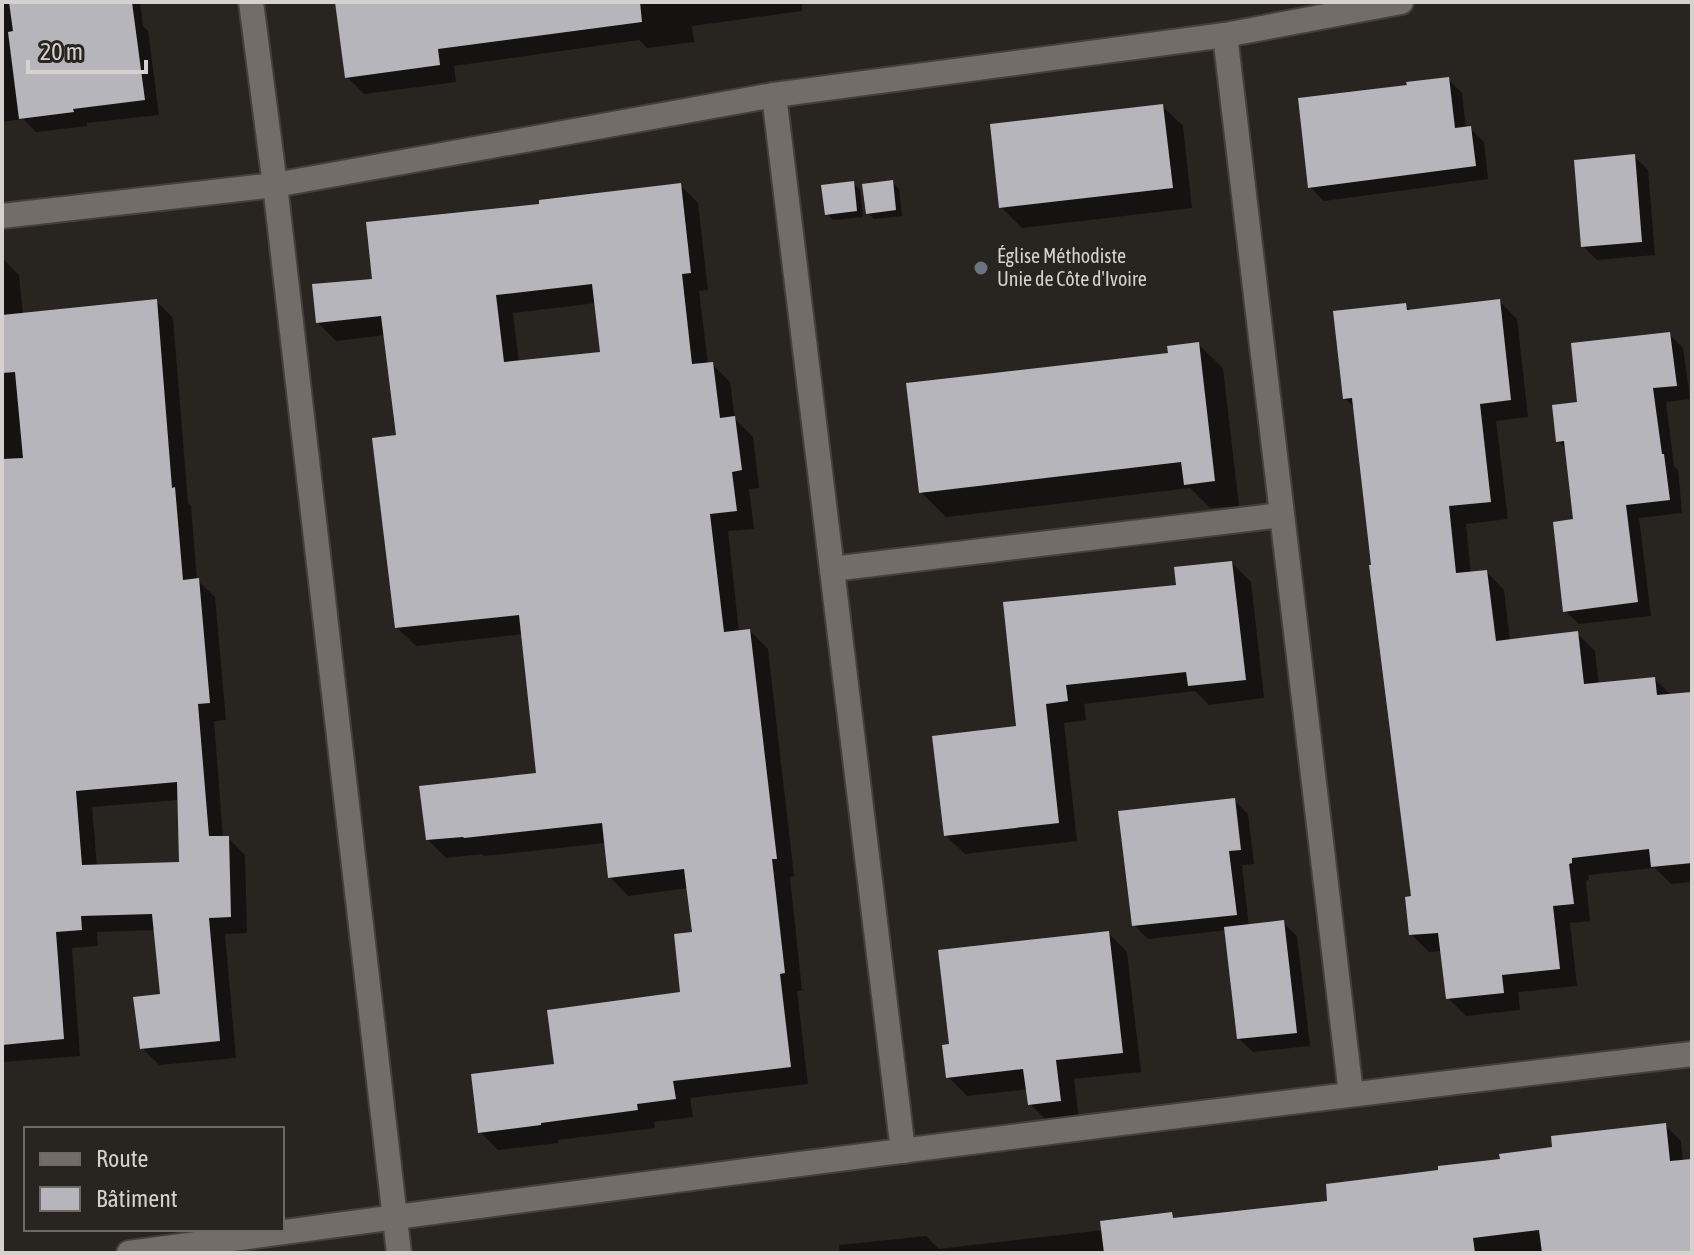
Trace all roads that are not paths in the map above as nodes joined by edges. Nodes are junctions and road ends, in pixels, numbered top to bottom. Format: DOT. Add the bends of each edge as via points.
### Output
graph roads {
  1 [pos="251,2"];
  2 [pos="1401,2"];
  3 [pos="1225,35"];
  4 [pos="774,95"];
  5 [pos="275,185"];
  6 [pos="2,216"];
  7 [pos="1282,515"];
  8 [pos="832,569"];
  9 [pos="1692,1054"];
  10 [pos="1351,1094"];
  11 [pos="903,1151"];
  12 [pos="394,1217"];
  13 [pos="129,1253"];
  14 [pos="399,1253"];
  1 -- 5 [label="street"];
  2 -- 3 [label="street"];
  3 -- 4 [label="street"];
  3 -- 7 [label="street"];
  4 -- 5 [label="street"];
  4 -- 8 [label="street"];
  5 -- 6 [label="street"];
  5 -- 12 [label="street"];
  7 -- 8 [label="street"];
  7 -- 10 [label="street"];
  8 -- 11 [label="street"];
  9 -- 10 [label="street"];
  10 -- 11 [label="street"];
  11 -- 12 [label="street"];
  12 -- 13 [label="street"];
  12 -- 14 [label="street"];
}
